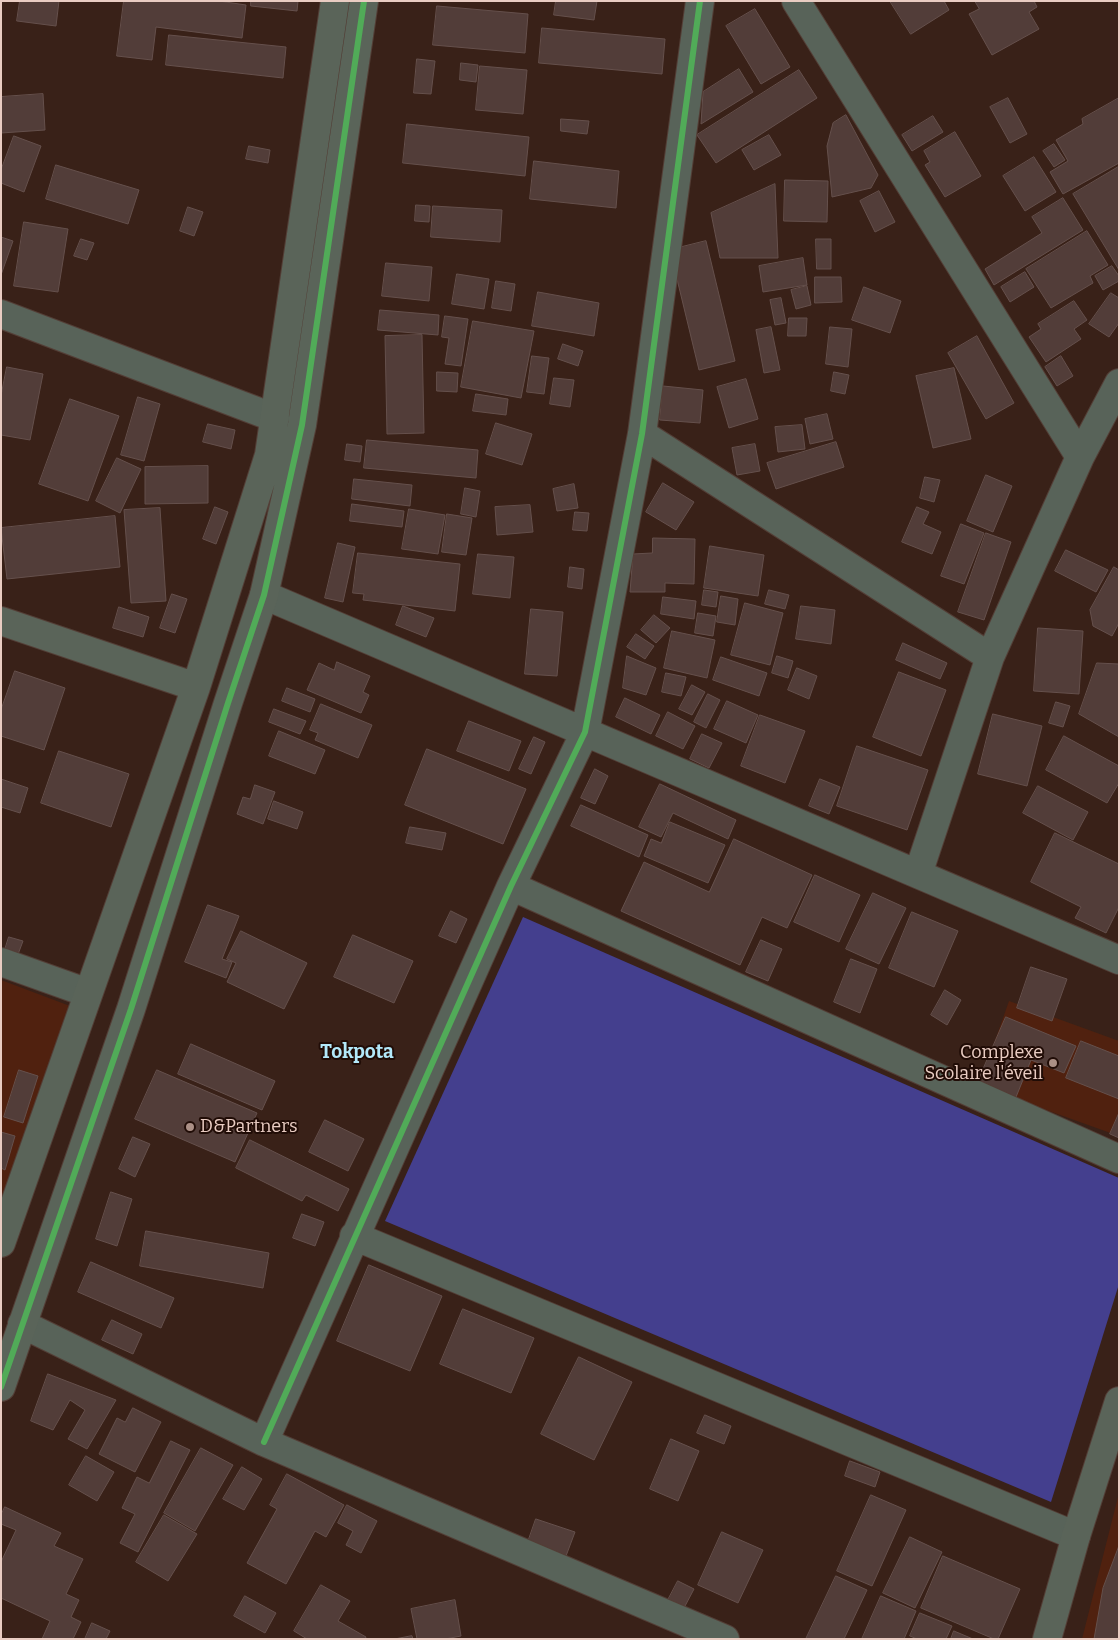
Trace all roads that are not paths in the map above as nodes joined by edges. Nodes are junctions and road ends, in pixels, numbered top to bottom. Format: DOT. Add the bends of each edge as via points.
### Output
graph roads {
  1 [pos="335,1"];
  2 [pos="364,1"];
  3 [pos="700,1"];
  4 [pos="796,1"];
  5 [pos="1,314"];
  6 [pos="1119,383"];
  7 [pos="275,418"];
  8 [pos="642,434"];
  9 [pos="1080,457"];
  10 [pos="264,595"];
  11 [pos="1,621"];
  12 [pos="990,657"];
  13 [pos="196,687"];
  14 [pos="585,732"];
  15 [pos="918,874"];
  16 [pos="511,886"];
  17 [pos="1118,959"];
  18 [pos="1,962"];
  19 [pos="88,993"];
  20 [pos="1119,1159"];
  21 [pos="354,1236"];
  22 [pos="1,1243"];
  23 [pos="22,1324"];
  24 [pos="1,1387"];
  25 [pos="1119,1401"];
  26 [pos="264,1442"];
  27 [pos="1076,1536"];
  28 [pos="725,1639"];
  29 [pos="1047,1639"];
  1 -- 7 [label="street"];
  2 -- 10 [label="street" via="302,425"];
  3 -- 8 [label="street"];
  4 -- 9 [label="street"];
  5 -- 7 [label="street"];
  6 -- 9 [label="street"];
  7 -- 13 [label="street" via="269,455"];
  8 -- 12 [label="street"];
  8 -- 14 [label="street"];
  9 -- 12 [label="street"];
  10 -- 14 [label="street"];
  10 -- 23 [label="street" via="131,1009"];
  11 -- 13 [label="street"];
  12 -- 15 [label="street"];
  13 -- 19 [label="street"];
  14 -- 15 [label="street"];
  14 -- 16 [label="street"];
  15 -- 17 [label="street"];
  16 -- 20 [label="street"];
  16 -- 21 [label="street"];
  18 -- 19 [label="street"];
  19 -- 22 [label="street"];
  21 -- 26 [label="street"];
  21 -- 27 [label="street"];
  23 -- 24 [label="street"];
  23 -- 26 [label="street"];
  25 -- 27 [label="street"];
  26 -- 28 [label="street"];
  27 -- 29 [label="street"];
}
